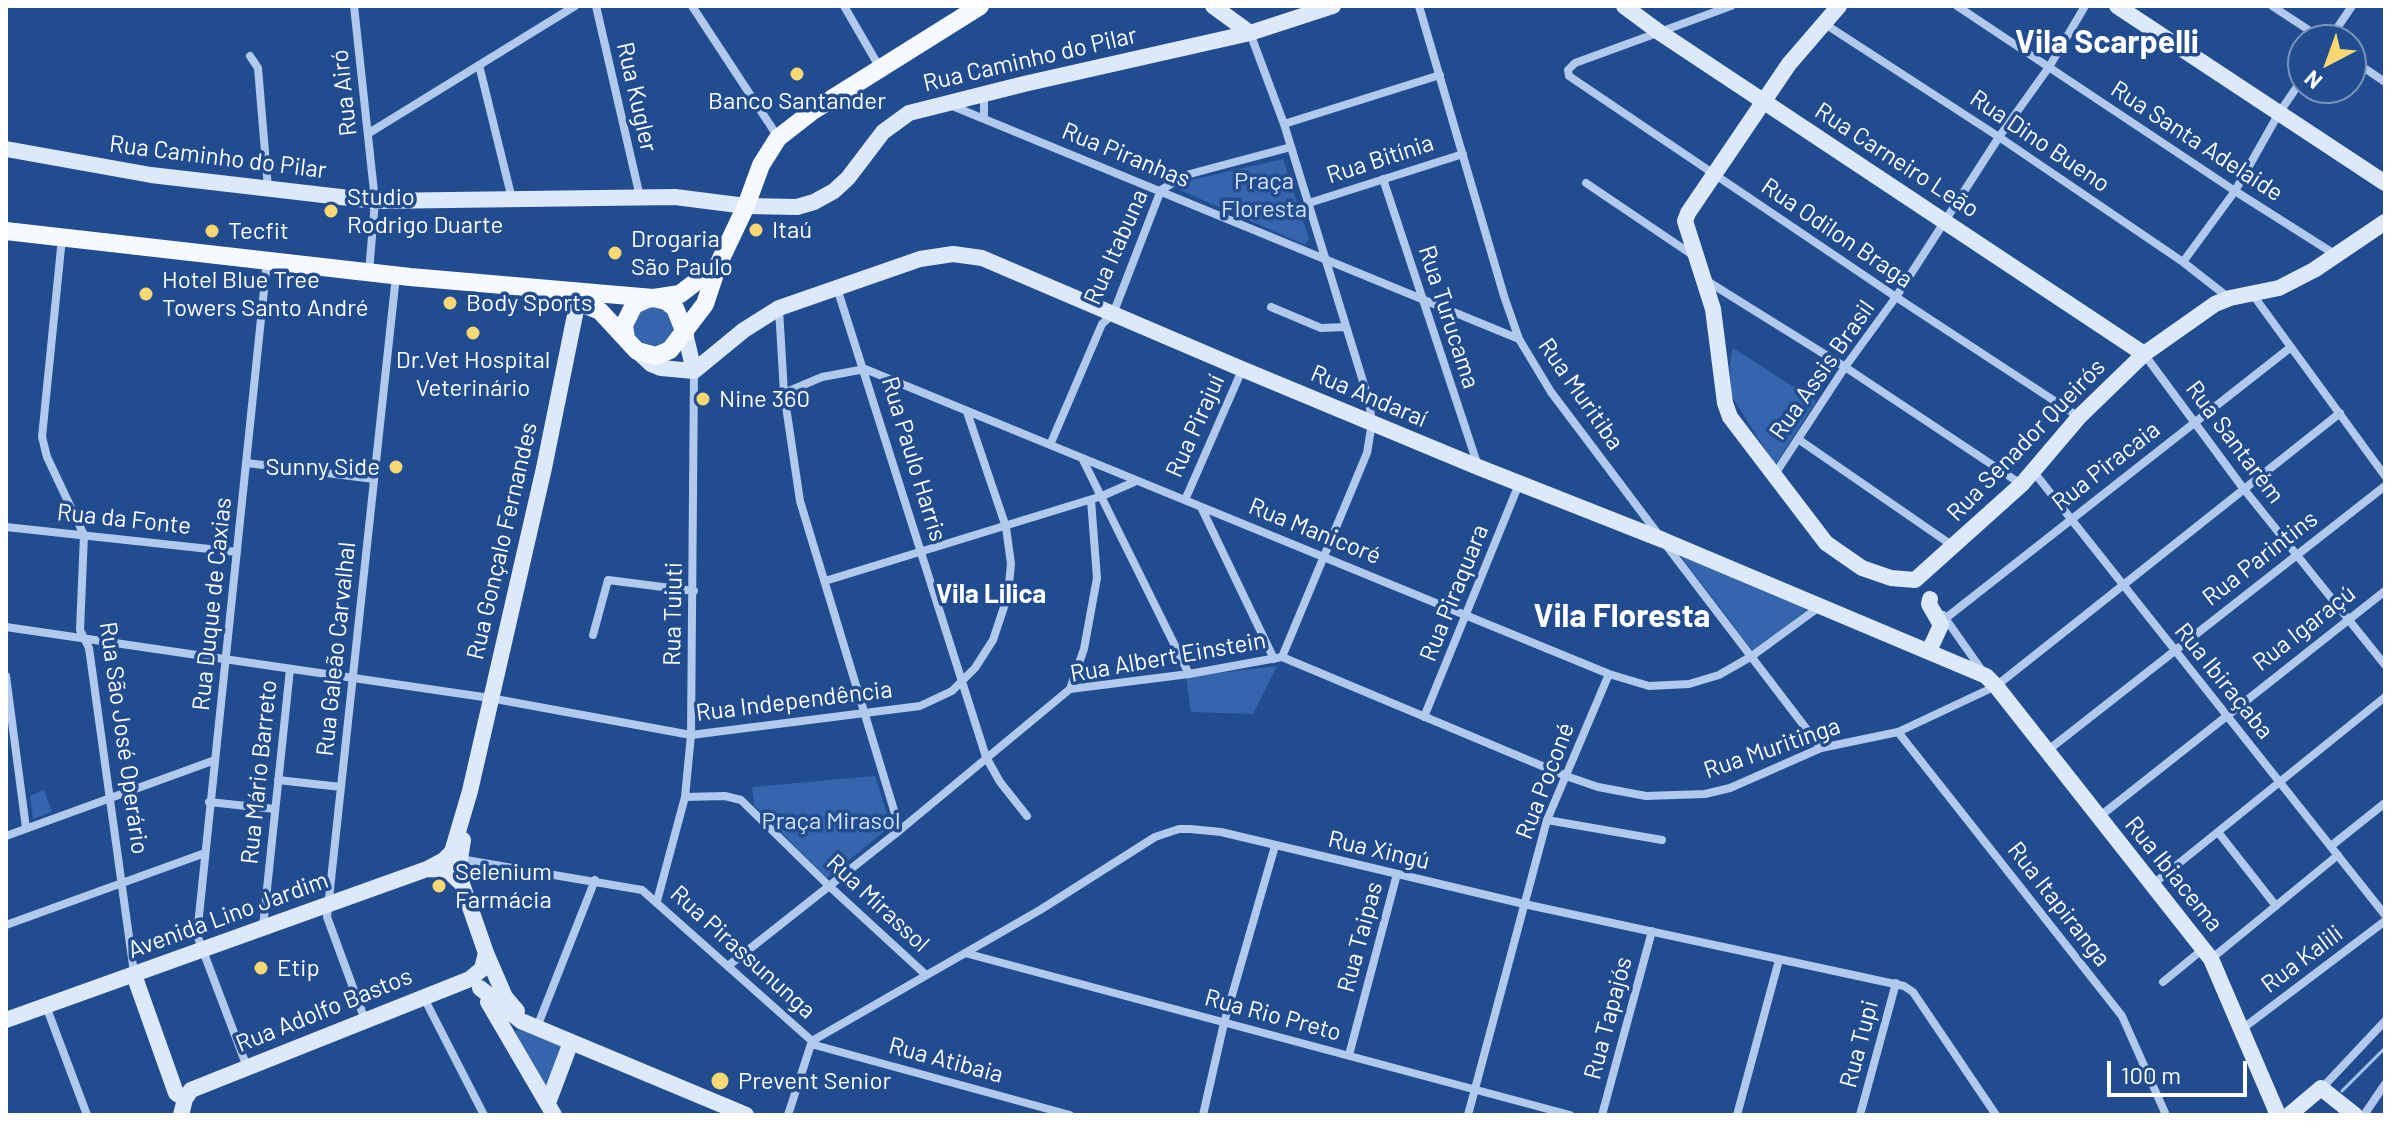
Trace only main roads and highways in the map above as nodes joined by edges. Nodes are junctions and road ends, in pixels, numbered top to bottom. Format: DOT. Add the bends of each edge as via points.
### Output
graph roads {
  1 [pos="980,6"];
  2 [pos="6,231"];
  3 [pos="718,265"];
  4 [pos="557,290"];
  5 [pos="598,294"];
  6 [pos="654,298"];
  7 [pos="578,300"];
  8 [pos="687,340"];
  9 [pos="631,345"];
  1 -- 3 [label="main road" via="778,138"];
  2 -- 4 [label="main road"];
  3 -- 6 [label="main road" via="680,294"];
  3 -- 8 [label="main road"];
  4 -- 5 [label="main road"];
  4 -- 7 [label="main road"];
  5 -- 6 [label="main road"];
  5 -- 7 [label="main road" via="584,294"];
  6 -- 8 [label="main road" via="675,308"];
  6 -- 9 [label="main road" via="628,312 624,325"];
  7 -- 9 [label="main road" via="606,316"];
  8 -- 9 [label="main road" via="651,356"];
}
